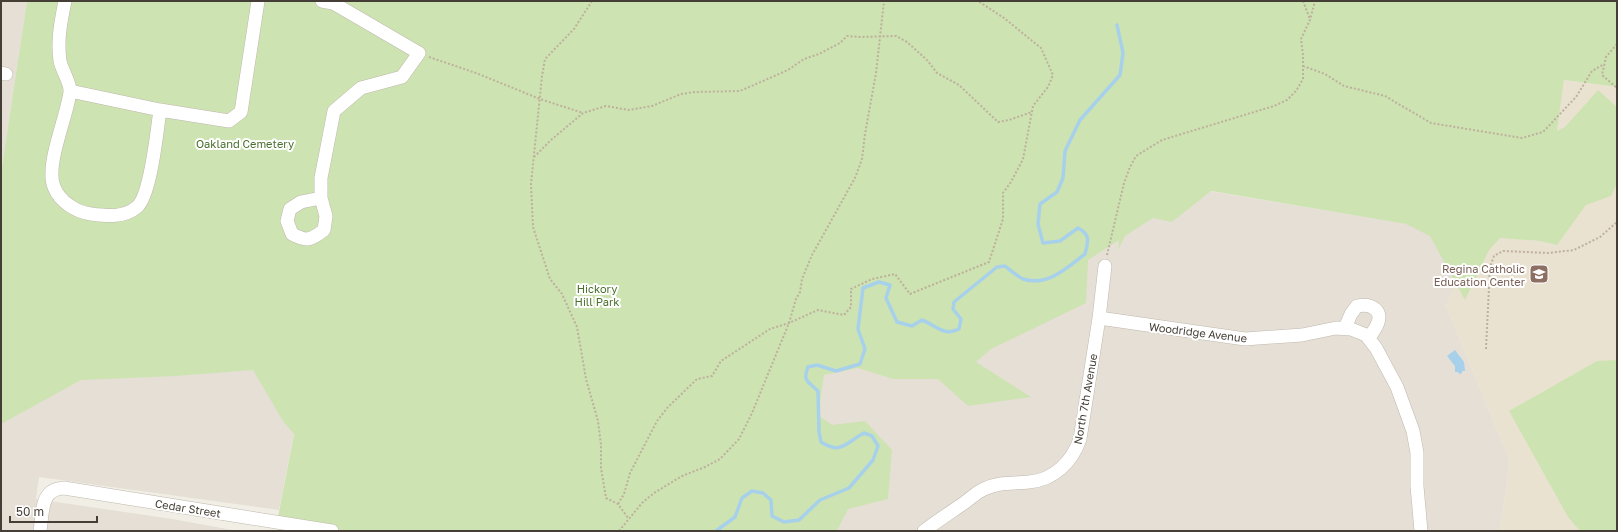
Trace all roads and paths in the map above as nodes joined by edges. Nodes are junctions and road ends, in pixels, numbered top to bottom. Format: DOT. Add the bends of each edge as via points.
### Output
graph roads {
  1 [pos="65,1"];
  2 [pos="258,1"];
  3 [pos="322,1"];
  4 [pos="592,1"];
  5 [pos="884,1"];
  6 [pos="978,1"];
  7 [pos="1303,1"];
  8 [pos="1315,1"];
  9 [pos="1310,20"];
  10 [pos="880,37"];
  11 [pos="1617,44"];
  12 [pos="419,53"];
  13 [pos="1604,64"];
  14 [pos="1303,66"];
  15 [pos="1617,88"];
  16 [pos="70,91"];
  17 [pos="540,99"];
  18 [pos="160,110"];
  19 [pos="1032,112"];
  20 [pos="583,113"];
  21 [pos="534,157"];
  22 [pos="321,198"];
  23 [pos="1617,222"];
  24 [pos="1105,266"];
  25 [pos="1099,318"];
  26 [pos="789,323"];
  27 [pos="1345,328"];
  28 [pos="1368,338"];
  29 [pos="1486,349"];
  30 [pos="618,504"];
  31 [pos="628,518"];
  32 [pos="40,531"];
  33 [pos="332,531"];
  34 [pos="619,531"];
  35 [pos="924,531"];
  36 [pos="1421,531"];
  1 -- 16 [label="street" via="58,38 60,62"];
  2 -- 18 [label="street" via="241,112 229,121"];
  3 -- 12 [label="street" via="333,3"];
  4 -- 17 [label="path" via="574,29 546,59"];
  5 -- 10 [label="path"];
  6 -- 19 [label="path" via="1004,18 1040,48 1053,75 1048,88 1033,106"];
  7 -- 9 [label="path"];
  8 -- 9 [label="path"];
  9 -- 14 [label="path" via="1301,39"];
  10 -- 19 [label="path" via="896,36 908,42 937,73 959,85 998,122"];
  10 -- 20 [label="path" via="847,36 840,43 804,59 788,70 740,91 694,92 681,94 652,106 629,110 606,106"];
  10 -- 26 [label="path" via="862,159 855,178 809,261"];
  11 -- 13 [label="path" via="1606,57"];
  12 -- 17 [label="path"];
  12 -- 22 [label="street" via="402,77 361,88 334,111 321,178"];
  13 -- 14 [label="path" via="1592,71 1576,97 1543,132 1522,138 1431,123 1385,96 1344,86 1325,74"];
  13 -- 15 [label="path" via="1602,75"];
  14 -- 24 [label="path" via="1302,79 1296,91 1287,100 1260,111 1162,140 1136,156 1124,183"];
  16 -- 18 [label="street"];
  16 -- 18 [label="street" via="52,168 54,187 65,203 82,213 108,216 125,214 138,206 147,188"];
  17 -- 20 [label="path"];
  17 -- 21 [label="path"];
  19 -- 26 [label="path" via="1023,159 1003,193 1003,219 990,262 910,294 895,274 872,279 851,289 851,307 844,315 818,310"];
  20 -- 21 [label="path"];
  21 -- 30 [label="path" via="531,184 533,227 550,279 562,294 577,327 586,379 598,421 602,483 606,498"];
  23 -- 29 [label="path" via="1600,237 1574,250 1549,253 1503,251 1494,256 1490,268"];
  24 -- 25 [label="street, North 7th Avenue"];
  25 -- 27 [label="street, Woodridge Avenue" via="1245,339 1302,335"];
  25 -- 35 [label="street, North 7th Avenue" via="1080,439 1072,457 1053,475 1040,480 997,484 984,489"];
  26 -- 30 [label="path" via="770,329 720,361 712,376 696,379 668,407 657,421 630,473"];
  26 -- 31 [label="path" via="739,439 720,459 654,492"];
  27 -- 28 [label="street, Woodridge Avenue"];
  27 -- 28 [label="street" via="1357,306 1373,306 1378,312 1379,319"];
  28 -- 36 [label="street, Woodridge Avenue" via="1397,387 1413,431 1417,453"];
  30 -- 31 [label="path"];
  31 -- 34 [label="path"];
  32 -- 33 [label="street, Cedar Street" via="46,497 50,492 64,488"];
}
